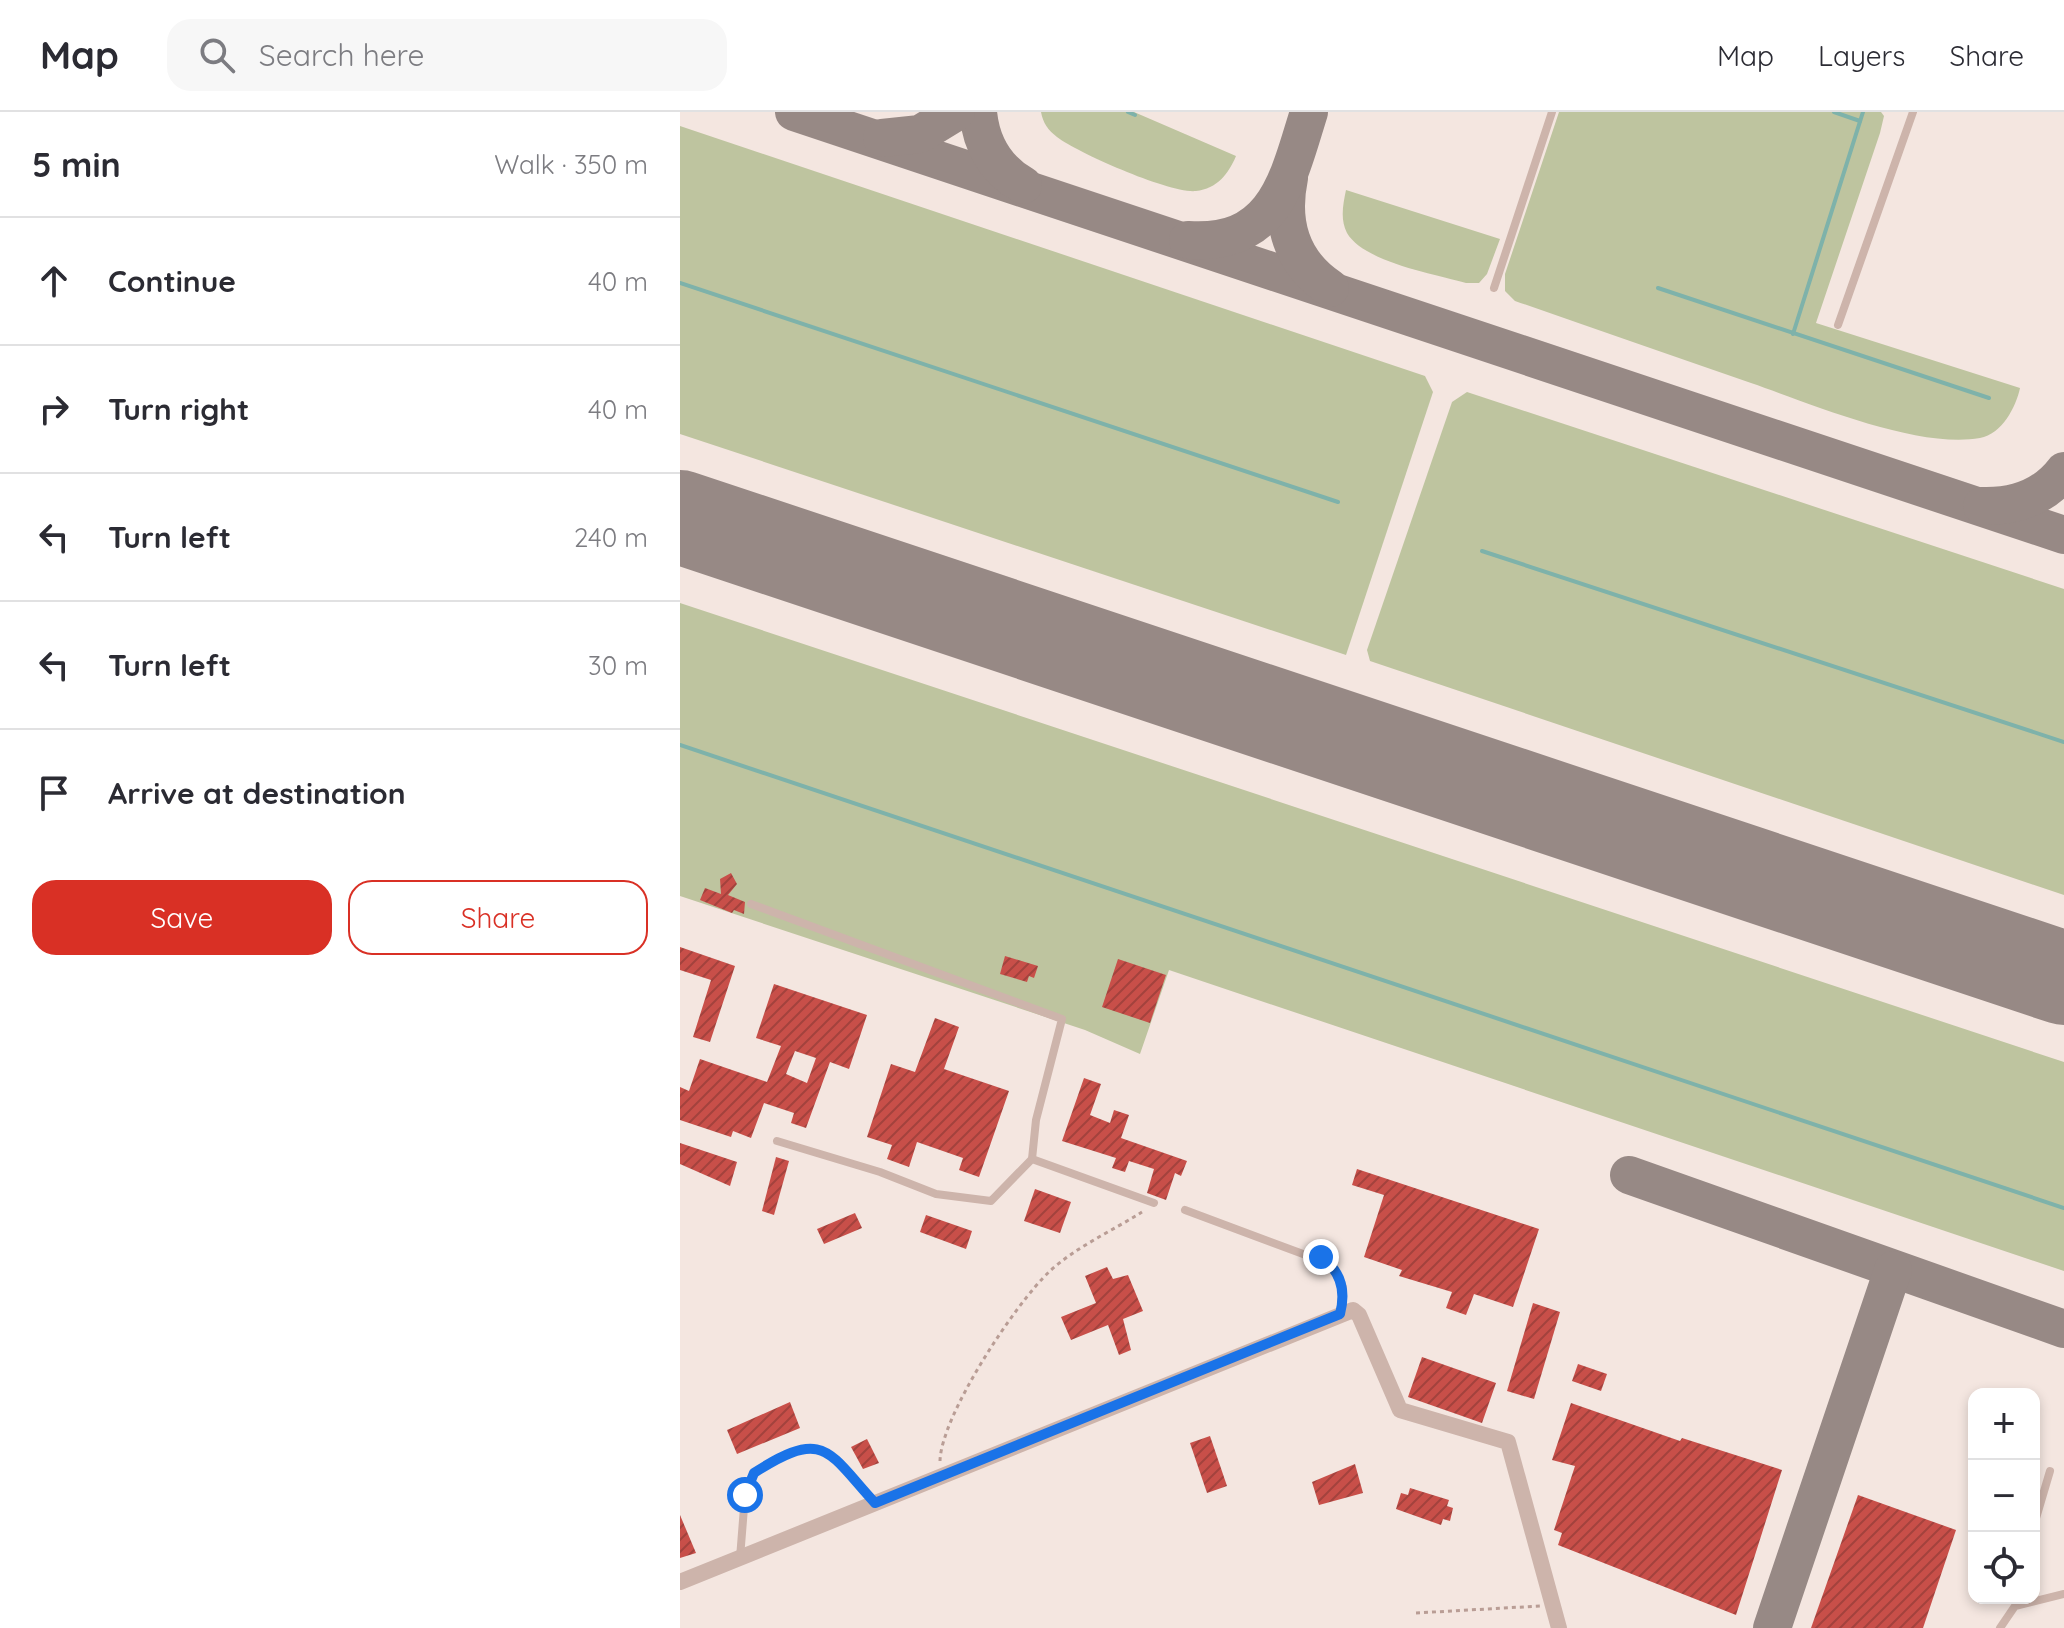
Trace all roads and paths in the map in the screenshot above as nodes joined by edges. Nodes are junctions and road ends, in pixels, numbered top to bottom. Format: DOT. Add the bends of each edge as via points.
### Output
graph roads {
  1 [pos="1552,112"];
  2 [pos="1913,112"];
  3 [pos="1494,288"];
  4 [pos="1838,325"];
  5 [pos="751,904"];
  6 [pos="777,1141"];
  7 [pos="1032,1159"];
  8 [pos="1154,1203"];
  9 [pos="1185,1210"];
  10 [pos="1340,1314"];
  11 [pos="2050,1471"];
  12 [pos="940,1477"];
  13 [pos="875,1503"];
  14 [pos="2040,1505"];
  15 [pos="740,1558"];
  16 [pos="680,1582"];
  17 [pos="2064,1594"];
  18 [pos="2040,1598"];
  19 [pos="2014,1604"];
  20 [pos="1544,1606"];
  21 [pos="1416,1613"];
  22 [pos="1559,1628"];
  23 [pos="2000,1628"];
  1 -- 3 [label="lane"];
  2 -- 4 [label="lane"];
  5 -- 7 [label="lane" via="1062,1019 1036,1120"];
  6 -- 7 [label="lane" via="936,1194 991,1201"];
  7 -- 8 [label="lane"];
  8 -- 12 [label="path" via="1051,1270 1021,1304 954,1412 940,1446"];
  9 -- 10 [label="lane" via="1321,1257 1343,1287"];
  10 -- 12 [label="street"];
  10 -- 22 [label="street" via="1353,1310 1359,1315 1400,1410 1508,1442"];
  11 -- 14 [label="lane"];
  12 -- 13 [label="street"];
  13 -- 15 [label="street"];
  13 -- 15 [label="lane" via="840,1461 808,1447 754,1473 745,1495"];
  15 -- 16 [label="street"];
  17 -- 18 [label="lane"];
  19 -- 23 [label="lane"];
  20 -- 21 [label="path"];
}
